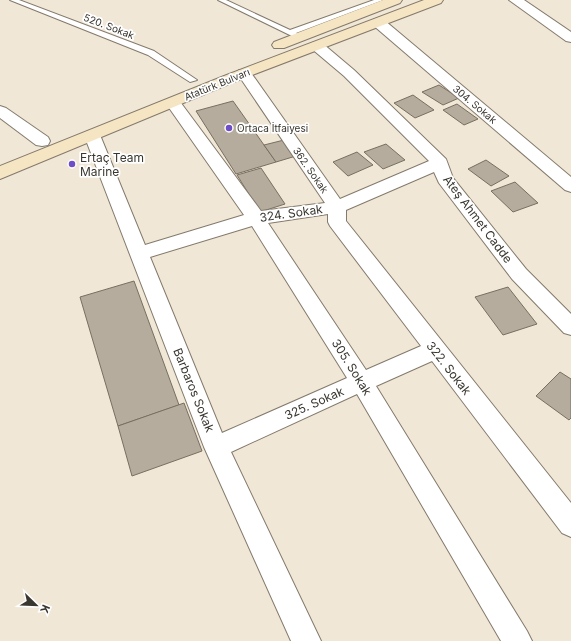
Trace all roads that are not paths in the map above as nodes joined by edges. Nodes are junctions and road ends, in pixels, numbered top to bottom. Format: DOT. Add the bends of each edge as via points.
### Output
graph roads {
  1 [pos="13,0"];
  2 [pos="222,0"];
  3 [pos="380,0"];
  4 [pos="395,0"];
  5 [pos="436,0"];
  6 [pos="515,0"];
  7 [pos="379,22"];
  8 [pos="294,35"];
  9 [pos="571,38"];
  10 [pos="317,46"];
  11 [pos="244,73"];
  12 [pos="193,80"];
  13 [pos="173,102"];
  14 [pos="0,111"];
  15 [pos="92,135"];
  16 [pos="42,141"];
  17 [pos="0,158"];
  18 [pos="440,163"];
  19 [pos="0,173"];
  20 [pos="571,186"];
  21 [pos="337,207"];
  22 [pos="256,218"];
  23 [pos="139,254"];
  24 [pos="571,327"];
  25 [pos="434,350"];
  26 [pos="362,382"];
  27 [pos="216,447"];
  28 [pos="571,524"];
  29 [pos="306,641"];
  30 [pos="517,641"];
  1 -- 12 [label="lane, 520. Sokak" via="151,53"];
  2 -- 8 [label="lane"];
  3 -- 8 [label="lane"];
  4 -- 8 [label="main road, Atatürk Bulvarı"];
  5 -- 7 [label="main road, Atatürk Bulvarı"];
  6 -- 9 [label="street"];
  7 -- 10 [label="main road, Atatürk Bulvarı"];
  7 -- 20 [label="street, 304. Sokak"];
  8 -- 12 [label="main road, Atatürk Bulvarı"];
  10 -- 11 [label="main road, Atatürk Bulvarı"];
  10 -- 18 [label="street, Ateş Ahmet Cadde" via="349,73"];
  11 -- 13 [label="main road, Atatürk Bulvarı"];
  11 -- 21 [label="street, 362. Sokak"];
  12 -- 16 [label="main road, Atatürk Bulvarı"];
  13 -- 15 [label="main road, Atatürk Bulvarı"];
  13 -- 22 [label="street, 305. Sokak"];
  14 -- 16 [label="street"];
  15 -- 19 [label="main road, Atatürk Bulvarı"];
  15 -- 23 [label="street, Barbaros Sokak"];
  16 -- 17 [label="main road, Atatürk Bulvarı"];
  18 -- 21 [label="street, 324. Sokak"];
  18 -- 24 [label="street, Ateş Ahmet Cadde" via="445,179 519,274"];
  21 -- 22 [label="street, 324. Sokak"];
  21 -- 25 [label="street, 322. Sokak" via="337,222"];
  22 -- 23 [label="street, 324. Sokak"];
  22 -- 26 [label="street, 305. Sokak"];
  23 -- 27 [label="street, Barbaros Sokak"];
  25 -- 26 [label="street, 325. Sokak"];
  25 -- 28 [label="street, 322. Sokak"];
  26 -- 27 [label="street, 325. Sokak"];
  26 -- 30 [label="street, 305. Sokak"];
  27 -- 29 [label="street, Barbaros Sokak"];
}
